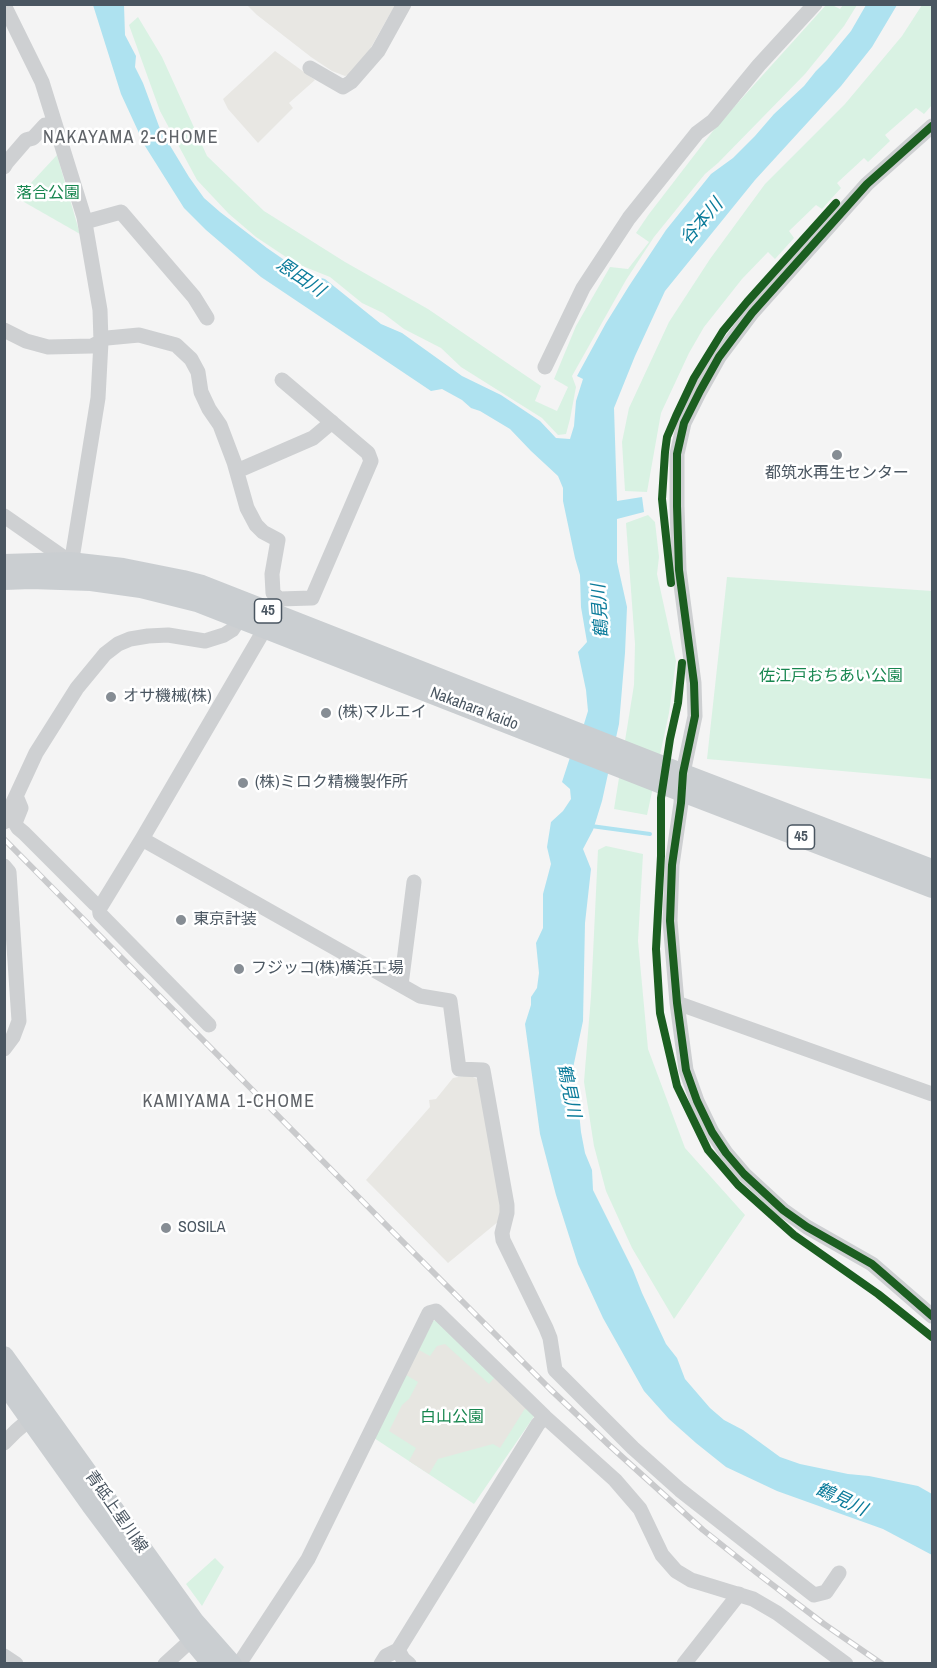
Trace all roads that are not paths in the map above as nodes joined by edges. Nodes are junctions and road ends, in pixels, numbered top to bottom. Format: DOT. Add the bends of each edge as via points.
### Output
graph roads {
  1 [pos="404,4"];
  2 [pos="815,4"];
  3 [pos="4,5"];
  4 [pos="310,68"];
  5 [pos="55,125"];
  6 [pos="933,126"];
  7 [pos="4,167"];
  8 [pos="85,222"];
  9 [pos="207,318"];
  10 [pos="4,330"];
  11 [pos="101,342"];
  12 [pos="545,367"];
  13 [pos="282,380"];
  14 [pos="332,422"];
  15 [pos="237,471"];
  16 [pos="4,516"];
  17 [pos="4,564"];
  18 [pos="70,572"];
  19 [pos="4,580"];
  20 [pos="272,614"];
  21 [pos="240,618"];
  22 [pos="676,780"];
  23 [pos="16,796"];
  24 [pos="4,822"];
  25 [pos="142,839"];
  26 [pos="4,866"];
  27 [pos="933,869"];
  28 [pos="933,888"];
  29 [pos="99,905"];
  30 [pos="401,985"];
  31 [pos="677,1003"];
  32 [pos="209,1025"];
  33 [pos="4,1049"];
  34 [pos="933,1094"];
  35 [pos="913,1298"];
  36 [pos="933,1306"];
  37 [pos="933,1316"];
  38 [pos="4,1356"];
  39 [pos="4,1383"];
  40 [pos="37,1413"];
  41 [pos="545,1417"];
  42 [pos="4,1443"];
  43 [pos="839,1573"];
  44 [pos="739,1594"];
  45 [pos="197,1635"];
  46 [pos="398,1650"];
  47 [pos="4,1656"];
  48 [pos="16,1664"];
  49 [pos="165,1664"];
  50 [pos="213,1664"];
  51 [pos="232,1664"];
  52 [pos="239,1664"];
  53 [pos="381,1664"];
  54 [pos="409,1664"];
  55 [pos="684,1664"];
  56 [pos="846,1664"];
  1 -- 4 [label="street" via="378,51 351,82 343,87"];
  2 -- 12 [label="street" via="713,121 697,133 629,218 583,288"];
  3 -- 5 [label="street" via="42,82"];
  5 -- 7 [label="street" via="45,125 26,140"];
  5 -- 8 [label="street"];
  6 -- 22 [label="street" via="867,184 752,313 719,357 684,423 677,454 679,570 695,716"];
  8 -- 9 [label="street" via="121,212 194,297"];
  8 -- 11 [label="street" via="100,310"];
  10 -- 11 [label="street" via="48,347 92,346"];
  11 -- 15 [label="street" via="139,335 176,345 191,359 201,392 220,425"];
  11 -- 18 [label="street" via="98,398"];
  13 -- 14 [label="street"];
  14 -- 15 [label="street" via="313,438"];
  14 -- 20 [label="street" via="371,460 312,598"];
  15 -- 20 [label="street" via="256,525 278,540 272,574"];
  16 -- 18 [label="street"];
  17 -- 18 [label="main road, Nakahara kaido / 45"];
  18 -- 19 [label="main road, Nakahara kaido / 45"];
  18 -- 20 [label="main road, Nakahara kaido / 45" via="123,568 183,580"];
  18 -- 21 [label="main road, Nakahara kaido / 45" via="91,581 197,602"];
  20 -- 21 [label="main road, Nakahara kaido / 45"];
  20 -- 22 [label="main road, Nakahara kaido / 45"];
  20 -- 25 [label="street"];
  21 -- 23 [label="street" via="232,630 205,641 148,636 118,644 105,654 77,688 36,753"];
  22 -- 27 [label="main road, Nakahara kaido / 45"];
  22 -- 28 [label="main road, Nakahara kaido / 45"];
  22 -- 31 [label="street" via="670,921"];
  23 -- 24 [label="street"];
  23 -- 29 [label="street" via="21,808 15,823 18,828"];
  25 -- 29 [label="street"];
  25 -- 30 [label="street"];
  26 -- 33 [label="street" via="9,872 19,1021 14,1037"];
  29 -- 32 [label="street" via="100,914"];
  30 -- 30 [label="street" via="402,974 404,962 405,951 407,939 414,882 406,940"];
  30 -- 43 [label="street" via="420,996 450,1001 459,1069 483,1070 507,1205 503,1240 546,1328 555,1370 671,1482 814,1595 826,1592"];
  31 -- 34 [label="street"];
  31 -- 35 [label="street" via="691,1085 726,1153 783,1210 872,1264"];
  35 -- 36 [label="street"];
  35 -- 37 [label="street"];
  38 -- 40 [label="main road, 青砥上星川線"];
  39 -- 40 [label="main road, 青砥上星川線"];
  40 -- 42 [label="street"];
  40 -- 45 [label="main road, 青砥上星川線" via="91,1505"];
  41 -- 44 [label="street" via="615,1480 640,1509 663,1555 676,1571 691,1580"];
  41 -- 46 [label="street"];
  41 -- 52 [label="street" via="436,1311 429,1313 308,1559"];
  44 -- 55 [label="street"];
  44 -- 56 [label="street" via="777,1613"];
  45 -- 49 [label="street"];
  45 -- 50 [label="main road, 青砥上星川線"];
  45 -- 51 [label="main road, 青砥上星川線"];
  46 -- 53 [label="street"];
  46 -- 54 [label="street"];
  47 -- 48 [label="street"];
}
